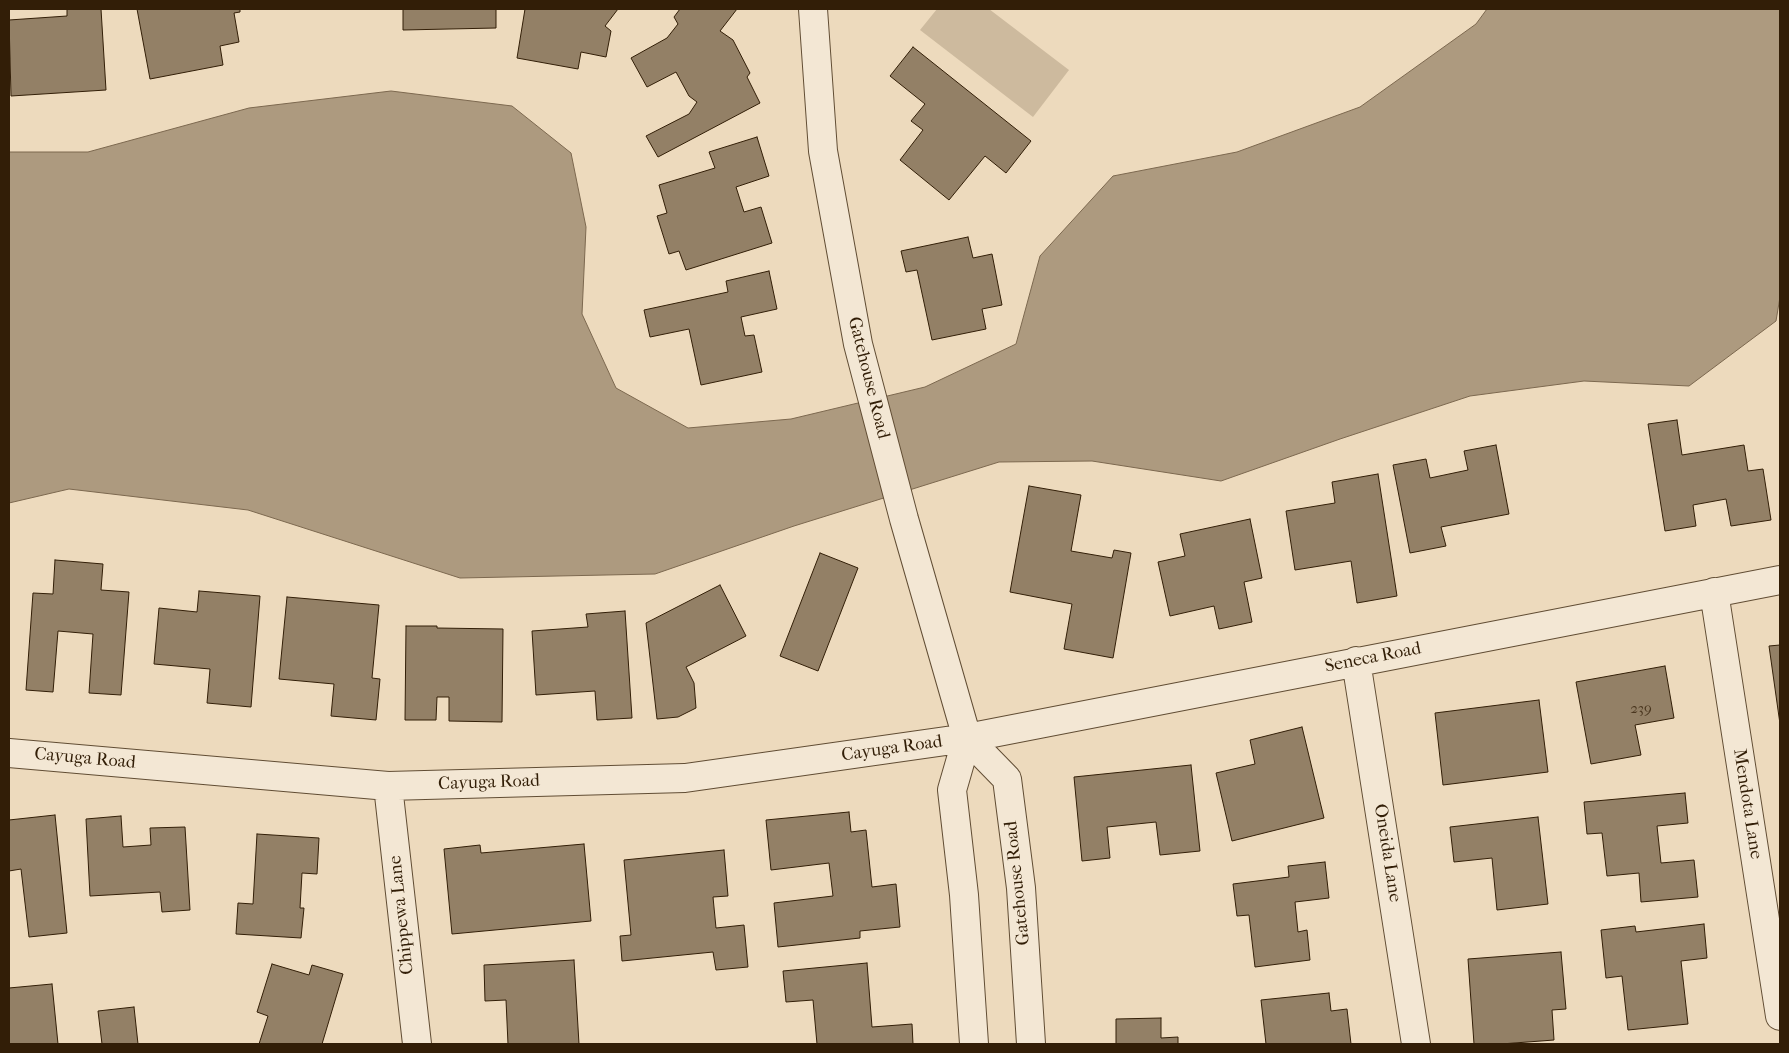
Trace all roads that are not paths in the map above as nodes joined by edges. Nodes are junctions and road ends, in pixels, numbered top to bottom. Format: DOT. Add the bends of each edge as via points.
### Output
graph roads {
  1 [pos="813,9"];
  2 [pos="1780,580"];
  3 [pos="1714,592"];
  4 [pos="1356,661"];
  5 [pos="967,738"];
  6 [pos="9,753"];
  7 [pos="388,786"];
  8 [pos="1780,1016"];
  9 [pos="416,1044"];
  10 [pos="974,1044"];
  11 [pos="1032,1044"];
  12 [pos="1416,1044"];
  1 -- 5 [label="street, Gatehouse Road" via="823,152 858,344"];
  2 -- 3 [label="street, Seneca Road"];
  3 -- 4 [label="street, Seneca Road"];
  3 -- 8 [label="street, Mendota Lane"];
  4 -- 5 [label="street, Seneca Road"];
  4 -- 12 [label="street, Oneida Lane"];
  5 -- 7 [label="street, Cayuga Road" via="685,778"];
  5 -- 10 [label="street" via="952,790 964,895"];
  5 -- 11 [label="street, Gatehouse Road" via="1007,779 1021,888"];
  6 -- 7 [label="street, Cayuga Road"];
  7 -- 9 [label="street, Chippewa Lane"];
}
